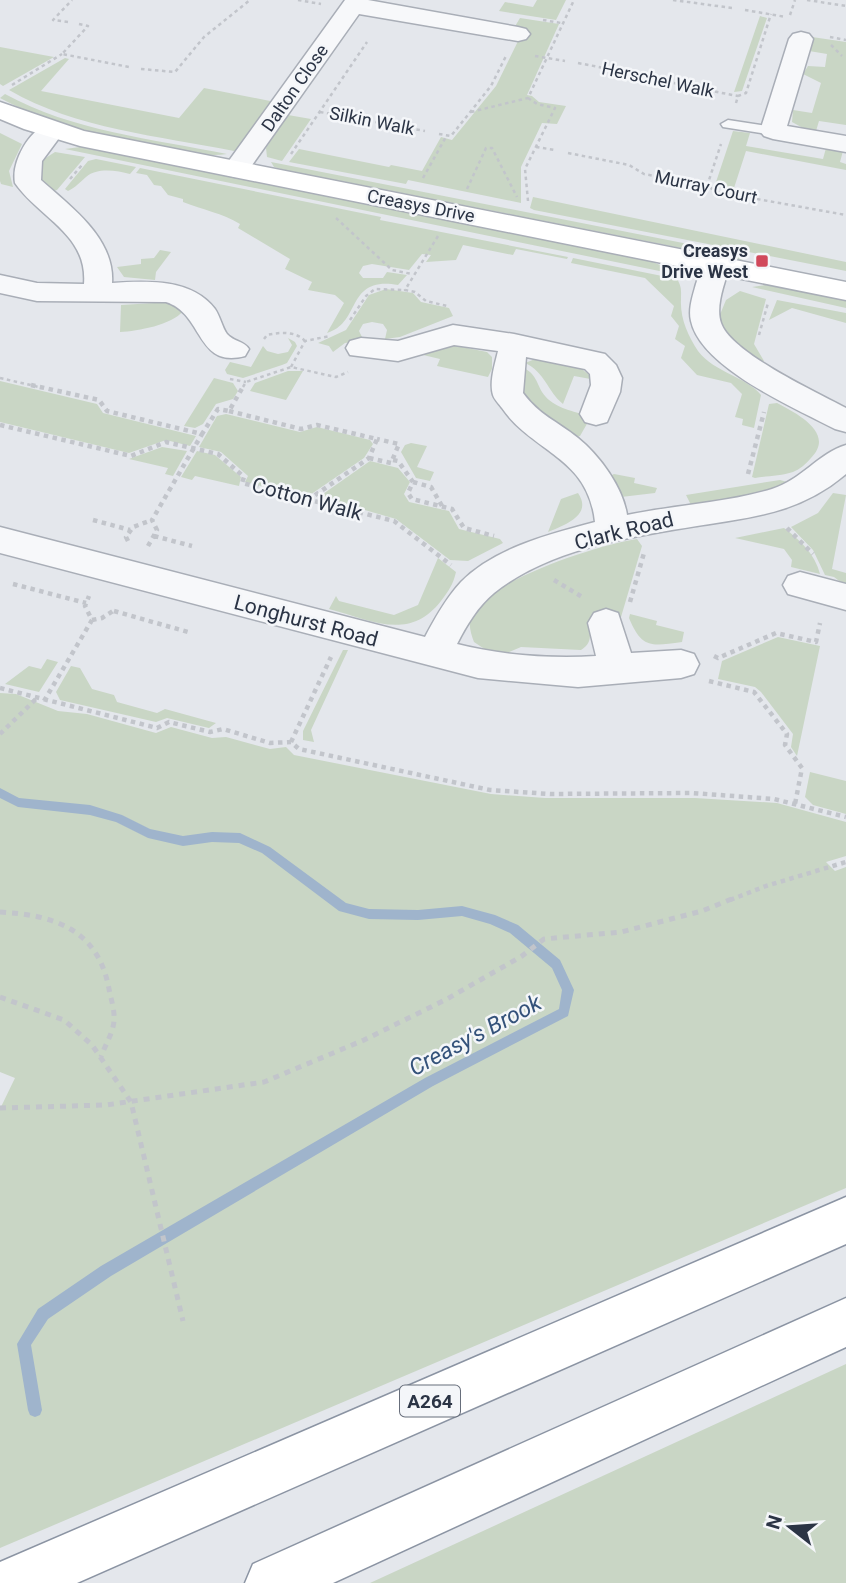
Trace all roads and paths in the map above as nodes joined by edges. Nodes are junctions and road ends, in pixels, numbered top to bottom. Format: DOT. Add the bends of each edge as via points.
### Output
graph roads {
  1 [pos="72,0"];
  2 [pos="250,0"];
  3 [pos="573,0"];
  4 [pos="673,0"];
  5 [pos="807,0"];
  6 [pos="355,3"];
  7 [pos="846,6"];
  8 [pos="732,8"];
  9 [pos="430,9"];
  10 [pos="745,10"];
  11 [pos="386,12"];
  12 [pos="68,22"];
  13 [pos="79,24"];
  14 [pos="795,28"];
  15 [pos="518,34"];
  16 [pos="62,54"];
  17 [pos="547,58"];
  18 [pos="565,61"];
  19 [pos="578,63"];
  20 [pos="129,67"];
  21 [pos="141,69"];
  22 [pos="738,96"];
  23 [pos="528,98"];
  24 [pos="2,100"];
  25 [pos="320,112"];
  26 [pos="471,112"];
  27 [pos="728,124"];
  28 [pos="52,130"];
  29 [pos="425,131"];
  30 [pos="773,131"];
  31 [pos="439,134"];
  32 [pos="447,135"];
  33 [pos="846,144"];
  34 [pos="536,147"];
  35 [pos="555,150"];
  36 [pos="568,153"];
  37 [pos="285,163"];
  38 [pos="236,169"];
  39 [pos="419,185"];
  40 [pos="465,194"];
  41 [pos="520,205"];
  42 [pos="527,206"];
  43 [pos="330,214"];
  44 [pos="846,215"];
  45 [pos="443,229"];
  46 [pos="716,265"];
  47 [pos="412,274"];
  48 [pos="0,284"];
  49 [pos="846,291"];
  50 [pos="97,293"];
  51 [pos="469,335"];
  52 [pos="514,344"];
  53 [pos="361,348"];
  54 [pos="234,349"];
  55 [pos="0,379"];
  56 [pos="229,411"];
  57 [pos="596,414"];
  58 [pos="762,418"];
  59 [pos="846,421"];
  60 [pos="0,425"];
  61 [pos="202,434"];
  62 [pos="377,439"];
  63 [pos="195,449"];
  64 [pos="846,456"];
  65 [pos="369,458"];
  66 [pos="413,482"];
  67 [pos="746,483"];
  68 [pos="309,500"];
  69 [pos="443,507"];
  70 [pos="93,520"];
  71 [pos="785,525"];
  72 [pos="130,530"];
  73 [pos="612,530"];
  74 [pos="154,536"];
  75 [pos="0,540"];
  76 [pos="192,546"];
  77 [pos="124,580"];
  78 [pos="13,584"];
  79 [pos="823,591"];
  80 [pos="470,597"];
  81 [pos="86,603"];
  82 [pos="114,611"];
  83 [pos="92,620"];
  84 [pos="606,623"];
  85 [pos="343,631"];
  86 [pos="188,632"];
  87 [pos="434,654"];
  88 [pos="681,664"];
  89 [pos="617,670"];
  90 [pos="0,688"];
  91 [pos="37,698"];
  92 [pos="44,701"];
  93 [pos="0,734"];
  94 [pos="291,742"];
  95 [pos="794,804"];
  96 [pos="846,817"];
  97 [pos="846,862"];
  98 [pos="0,912"];
  99 [pos="0,997"];
  100 [pos="101,1057"];
  101 [pos="131,1102"];
  102 [pos="0,1108"];
  103 [pos="846,1220"];
  104 [pos="183,1321"];
  105 [pos="846,1322"];
  106 [pos="14,1583"];
  107 [pos="272,1583"];
  1 -- 12 [label="path" via="53,20"];
  2 -- 21 [label="path" via="204,37 179,69 165,74"];
  3 -- 17 [label="path"];
  4 -- 8 [label="path"];
  5 -- 7 [label="path"];
  6 -- 11 [label="street, Dalton Close"];
  6 -- 38 [label="street, Dalton Close"];
  9 -- 11 [label="street, Dalton Close"];
  9 -- 15 [label="street, Dalton Close"];
  10 -- 14 [label="path"];
  11 -- 25 [label="path"];
  13 -- 16 [label="path" via="88,26"];
  14 -- 30 [label="street"];
  15 -- 26 [label="path" via="491,86"];
  16 -- 20 [label="path"];
  16 -- 24 [label="path"];
  17 -- 18 [label="path"];
  17 -- 23 [label="path"];
  19 -- 22 [label="path, Herschel Walk"];
  23 -- 26 [label="path"];
  23 -- 34 [label="path" via="555,108"];
  24 -- 28 [label="main road, Creasys Drive"];
  25 -- 29 [label="path, Silkin Walk"];
  25 -- 37 [label="path"];
  26 -- 32 [label="path" via="452,136"];
  27 -- 30 [label="lane"];
  28 -- 38 [label="main road, Creasys Drive"];
  28 -- 50 [label="street" via="29,161 26,176 95,253"];
  30 -- 33 [label="street"];
  31 -- 32 [label="path, Silkin Walk"];
  32 -- 39 [label="path"];
  34 -- 35 [label="path"];
  34 -- 42 [label="path" via="526,169"];
  36 -- 44 [label="path, Murray Court" via="629,165 644,174 718,192"];
  38 -- 46 [label="main road, Creasys Drive"];
  40 -- 41 [label="path" via="486,148 492,148"];
  43 -- 47 [label="path" via="392,270"];
  45 -- 47 [label="path"];
  46 -- 49 [label="main road, Creasys Drive"];
  46 -- 59 [label="street" via="705,309 706,324 716,341 736,359"];
  47 -- 51 [label="path" via="405,290 451,307"];
  48 -- 50 [label="street" via="44,293"];
  50 -- 54 [label="street" via="148,291 182,296 200,311 213,339"];
  51 -- 52 [label="street"];
  51 -- 53 [label="street" via="453,335 398,351"];
  52 -- 57 [label="street" via="594,361 603,367 607,384"];
  52 -- 73 [label="street" via="508,394 524,417 567,446 591,471 609,503"];
  53 -- 56 [label="path" via="348,372 336,377 291,366 246,383"];
  55 -- 61 [label="path" via="99,400 107,411"];
  56 -- 61 [label="path" via="218,409"];
  56 -- 62 [label="path" via="301,429 317,425"];
  58 -- 67 [label="path"];
  60 -- 63 [label="path, Cotton Walk" via="131,456 166,442"];
  61 -- 63 [label="path"];
  62 -- 65 [label="path"];
  62 -- 65 [label="path" via="400,444 391,463"];
  63 -- 68 [label="path, Cotton Walk" via="218,454 244,477 242,483"];
  63 -- 74 [label="path" via="152,520 158,530"];
  64 -- 73 [label="street, Clark Road" via="813,483 777,499"];
  65 -- 68 [label="path"];
  66 -- 69 [label="path" via="431,487"];
  68 -- 80 [label="path, Cotton Walk" via="394,521 460,571 457,589"];
  70 -- 72 [label="path"];
  71 -- 79 [label="path" via="817,561 823,572"];
  73 -- 80 [label="street, Clark Road" via="520,560"];
  74 -- 76 [label="path"];
  74 -- 77 [label="path"];
  75 -- 77 [label="street, Longhurst Road"];
  77 -- 81 [label="path" via="101,583"];
  77 -- 82 [label="path" via="124,598"];
  77 -- 85 [label="street, Longhurst Road"];
  78 -- 81 [label="path"];
  79 -- 88 [label="path" via="816,642 776,633 718,657 684,648 677,652"];
  80 -- 87 [label="street, Clark Road"];
  81 -- 83 [label="path"];
  82 -- 83 [label="path"];
  82 -- 86 [label="path"];
  83 -- 92 [label="path"];
  84 -- 89 [label="street"];
  85 -- 87 [label="street, Longhurst Road"];
  85 -- 94 [label="path"];
  87 -- 89 [label="street, Longhurst Road" via="524,669"];
  88 -- 89 [label="street, Longhurst Road"];
  88 -- 95 [label="path" via="686,677 754,692 787,734 785,745 802,768"];
  90 -- 91 [label="path"];
  91 -- 92 [label="path"];
  91 -- 93 [label="path"];
  92 -- 94 [label="path" via="157,728 169,722 210,732 223,729 271,743"];
  94 -- 95 [label="path" via="299,749 490,790 692,793"];
  95 -- 96 [label="path"];
  97 -- 101 [label="path" via="702,911 621,932 544,939 447,999 264,1082"];
  98 -- 100 [label="path" via="30,912 71,928 100,953 110,984 114,1021"];
  99 -- 100 [label="path" via="64,1020"];
  100 -- 101 [label="path"];
  101 -- 102 [label="path"];
  101 -- 104 [label="path"];
  103 -- 106 [label="main road, A264"];
  105 -- 107 [label="main road"];
}
